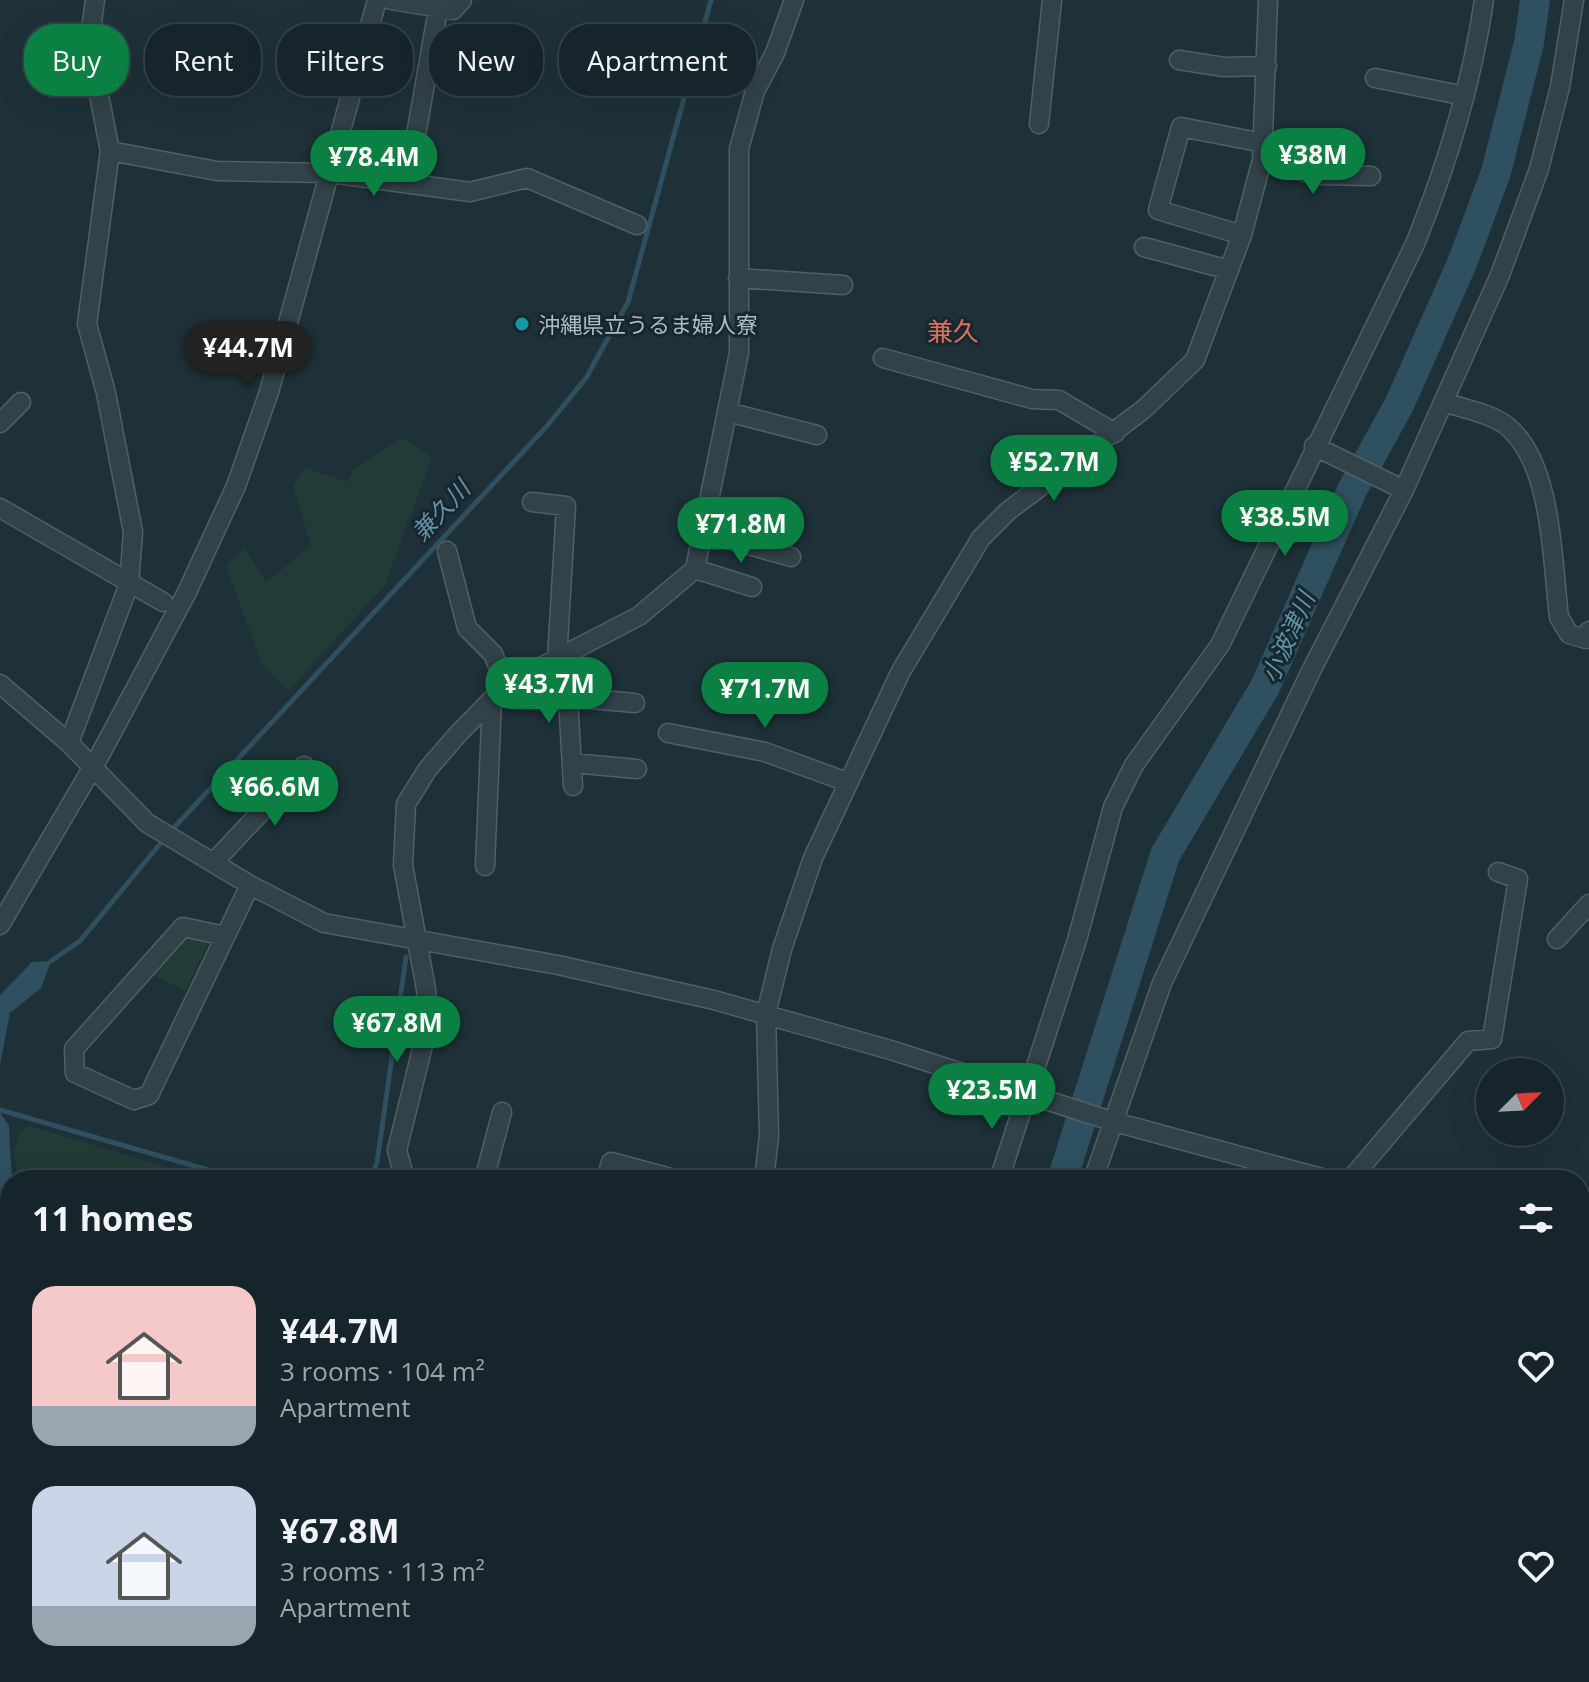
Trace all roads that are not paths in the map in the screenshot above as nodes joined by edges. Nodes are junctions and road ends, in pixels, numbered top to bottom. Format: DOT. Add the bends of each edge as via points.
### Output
graph roads {
  1 [pos="95,0"];
  2 [pos="377,0"];
  3 [pos="391,0"];
  4 [pos="462,0"];
  5 [pos="794,0"];
  6 [pos="1052,0"];
  7 [pos="1268,0"];
  8 [pos="1484,0"];
  9 [pos="1574,0"];
  10 [pos="438,9"];
  11 [pos="1179,60"];
  12 [pos="1267,66"];
  13 [pos="1375,78"];
  14 [pos="1465,96"];
  15 [pos="1039,124"];
  16 [pos="110,151"];
  17 [pos="1263,151"];
  18 [pos="330,173"];
  19 [pos="1371,176"];
  20 [pos="408,181"];
  21 [pos="637,225"];
  22 [pos="1242,235"];
  23 [pos="1144,247"];
  24 [pos="1229,270"];
  25 [pos="738,278"];
  26 [pos="843,285"];
  27 [pos="883,358"];
  28 [pos="21,402"];
  29 [pos="1444,402"];
  30 [pos="728,412"];
  31 [pos="1,420"];
  32 [pos="1115,433"];
  33 [pos="817,435"];
  34 [pos="1318,448"];
  35 [pos="1398,486"];
  36 [pos="532,502"];
  37 [pos="0,508"];
  38 [pos="702,532"];
  39 [pos="447,551"];
  40 [pos="791,557"];
  41 [pos="695,569"];
  42 [pos="129,584"];
  43 [pos="752,587"];
  44 [pos="163,602"];
  45 [pos="1589,631"];
  46 [pos="557,660"];
  47 [pos="0,684"];
  48 [pos="506,685"];
  49 [pos="568,697"];
  50 [pos="492,700"];
  51 [pos="635,703"];
  52 [pos="668,733"];
  53 [pos="69,743"];
  54 [pos="572,763"];
  55 [pos="304,766"];
  56 [pos="93,768"];
  57 [pos="637,769"];
  58 [pos="847,782"];
  59 [pos="573,786"];
  60 [pos="214,862"];
  61 [pos="485,866"];
  62 [pos="1498,872"];
  63 [pos="250,885"];
  64 [pos="1589,904"];
  65 [pos="0,925"];
  66 [pos="225,936"];
  67 [pos="414,938"];
  68 [pos="1557,939"];
  69 [pos="766,1014"];
  70 [pos="1034,1098"];
  71 [pos="502,1112"];
  72 [pos="1105,1119"];
  73 [pos="402,1170"];
  74 [pos="487,1170"];
  75 [pos="609,1170"];
  76 [pos="633,1170"];
  77 [pos="765,1170"];
  78 [pos="1003,1170"];
  79 [pos="1095,1170"];
  80 [pos="1292,1170"];
  81 [pos="1358,1170"];
  1 -- 16 [label="street" via="89,44"];
  2 -- 18 [label="street"];
  3 -- 10 [label="street"];
  4 -- 10 [label="street" via="453,10"];
  5 -- 25 [label="street" via="755,91 739,149"];
  6 -- 15 [label="street"];
  7 -- 12 [label="street"];
  8 -- 14 [label="street"];
  9 -- 29 [label="street" via="1560,87 1528,205"];
  10 -- 20 [label="street"];
  11 -- 12 [label="street"];
  12 -- 17 [label="street"];
  13 -- 14 [label="street"];
  14 -- 34 [label="street" via="1415,244"];
  16 -- 18 [label="street" via="217,171"];
  16 -- 42 [label="street" via="87,324 133,532"];
  17 -- 19 [label="street" via="1316,175"];
  17 -- 22 [label="street"];
  17 -- 22 [label="street" via="1181,127 1158,210"];
  18 -- 20 [label="street"];
  18 -- 56 [label="street" via="269,392 236,486 187,592"];
  20 -- 21 [label="street" via="470,192 527,178"];
  22 -- 24 [label="street"];
  23 -- 24 [label="street"];
  24 -- 32 [label="street" via="1195,360"];
  25 -- 26 [label="street"];
  25 -- 30 [label="street" via="739,353"];
  27 -- 32 [label="street" via="1032,399 1059,400"];
  28 -- 31 [label="street"];
  29 -- 35 [label="street"];
  29 -- 45 [label="street" via="1509,427 1537,466 1559,617 1569,634 1586,639"];
  30 -- 33 [label="street"];
  30 -- 38 [label="street"];
  32 -- 58 [label="street" via="1008,511 981,538 901,671"];
  34 -- 35 [label="street"];
  34 -- 70 [label="street" via="1220,645 1134,765 1113,807"];
  35 -- 72 [label="street" via="1162,983"];
  36 -- 46 [label="street" via="566,506"];
  37 -- 42 [label="street"];
  38 -- 40 [label="street"];
  38 -- 41 [label="street"];
  39 -- 48 [label="street" via="467,628 493,654"];
  41 -- 43 [label="street"];
  41 -- 46 [label="street" via="639,616"];
  42 -- 44 [label="street"];
  42 -- 53 [label="street"];
  46 -- 48 [label="street"];
  46 -- 49 [label="street"];
  47 -- 53 [label="street"];
  48 -- 50 [label="street"];
  49 -- 51 [label="street"];
  49 -- 54 [label="street"];
  50 -- 61 [label="street"];
  50 -- 67 [label="street" via="427,770 406,804 403,865"];
  52 -- 58 [label="street" via="765,752"];
  53 -- 56 [label="street"];
  54 -- 57 [label="street"];
  54 -- 59 [label="street"];
  55 -- 60 [label="street"];
  56 -- 60 [label="street" via="147,823"];
  56 -- 65 [label="street"];
  58 -- 69 [label="street" via="799,897"];
  60 -- 63 [label="street"];
  62 -- 81 [label="street" via="1518,879 1492,1039 1468,1041"];
  63 -- 66 [label="street"];
  63 -- 67 [label="street" via="324,923"];
  64 -- 68 [label="street"];
  66 -- 66 [label="street" via="149,1095 134,1100 75,1073 74,1049 183,927"];
  67 -- 69 [label="street" via="607,975"];
  67 -- 73 [label="street" via="428,1025 397,1150"];
  69 -- 70 [label="street"];
  69 -- 77 [label="street"];
  70 -- 72 [label="street"];
  70 -- 78 [label="street"];
  71 -- 74 [label="street"];
  72 -- 79 [label="street"];
  72 -- 80 [label="street"];
  75 -- 76 [label="street" via="611,1162"];
}
